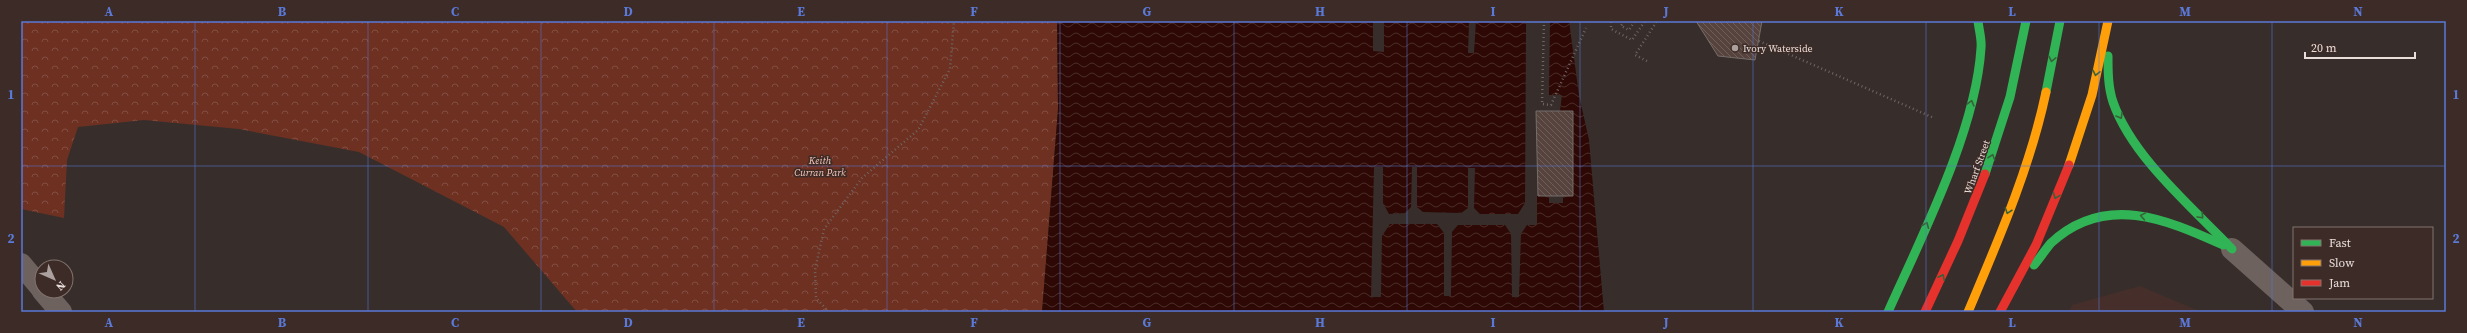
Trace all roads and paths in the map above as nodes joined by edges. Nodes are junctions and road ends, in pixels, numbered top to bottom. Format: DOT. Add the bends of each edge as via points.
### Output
graph roads {
  1 [pos="954,21"];
  2 [pos="1544,21"];
  3 [pos="1611,21"];
  4 [pos="1624,21"];
  5 [pos="1635,21"];
  6 [pos="1645,21"];
  7 [pos="1657,21"];
  8 [pos="1978,21"];
  9 [pos="2026,21"];
  10 [pos="2060,21"];
  11 [pos="2108,22"];
  12 [pos="1586,28"];
  13 [pos="1759,40"];
  14 [pos="1647,61"];
  15 [pos="1941,121"];
  16 [pos="2232,249"];
  17 [pos="21,264"];
  18 [pos="34,279"];
  19 [pos="50,299"];
  20 [pos="2007,299"];
  21 [pos="61,312"];
  22 [pos="829,312"];
  23 [pos="1888,312"];
  24 [pos="1925,312"];
  25 [pos="1968,312"];
  26 [pos="2000,312"];
  27 [pos="2303,312"];
  1 -- 22 [label="path" via="950,69 918,130 862,178 824,229 815,270 816,298"];
  2 -- 12 [label="path" via="1542,104 1550,105"];
  3 -- 6 [label="path" via="1611,29 1632,40"];
  4 -- 5 [label="path" via="1621,26 1629,30"];
  7 -- 14 [label="path" via="1635,55"];
  23 -- 8 [label="main road, one-way" via="1964,130 1982,65 1983,33"];
  24 -- 9 [label="main road, Wharf Street, one-way" via="1980,190 1999,139 2019,66"];
  10 -- 25 [label="main road, one-way" via="2040,120 2000,233"];
  11 -- 16 [label="main road, one-way" via="2108,77 2115,107 2130,134 2151,161"];
  11 -- 20 [label="main road, one-way" via="2087,114 2053,206"];
  13 -- 15 [label="path"];
  16 -- 20 [label="main road, one-way" via="2182,226 2155,218 2124,212 2099,217 2073,227 2053,242"];
  16 -- 27 [label="street"];
  17 -- 18 [label="street"];
  19 -- 21 [label="street"];
  20 -- 26 [label="main road"];
}
